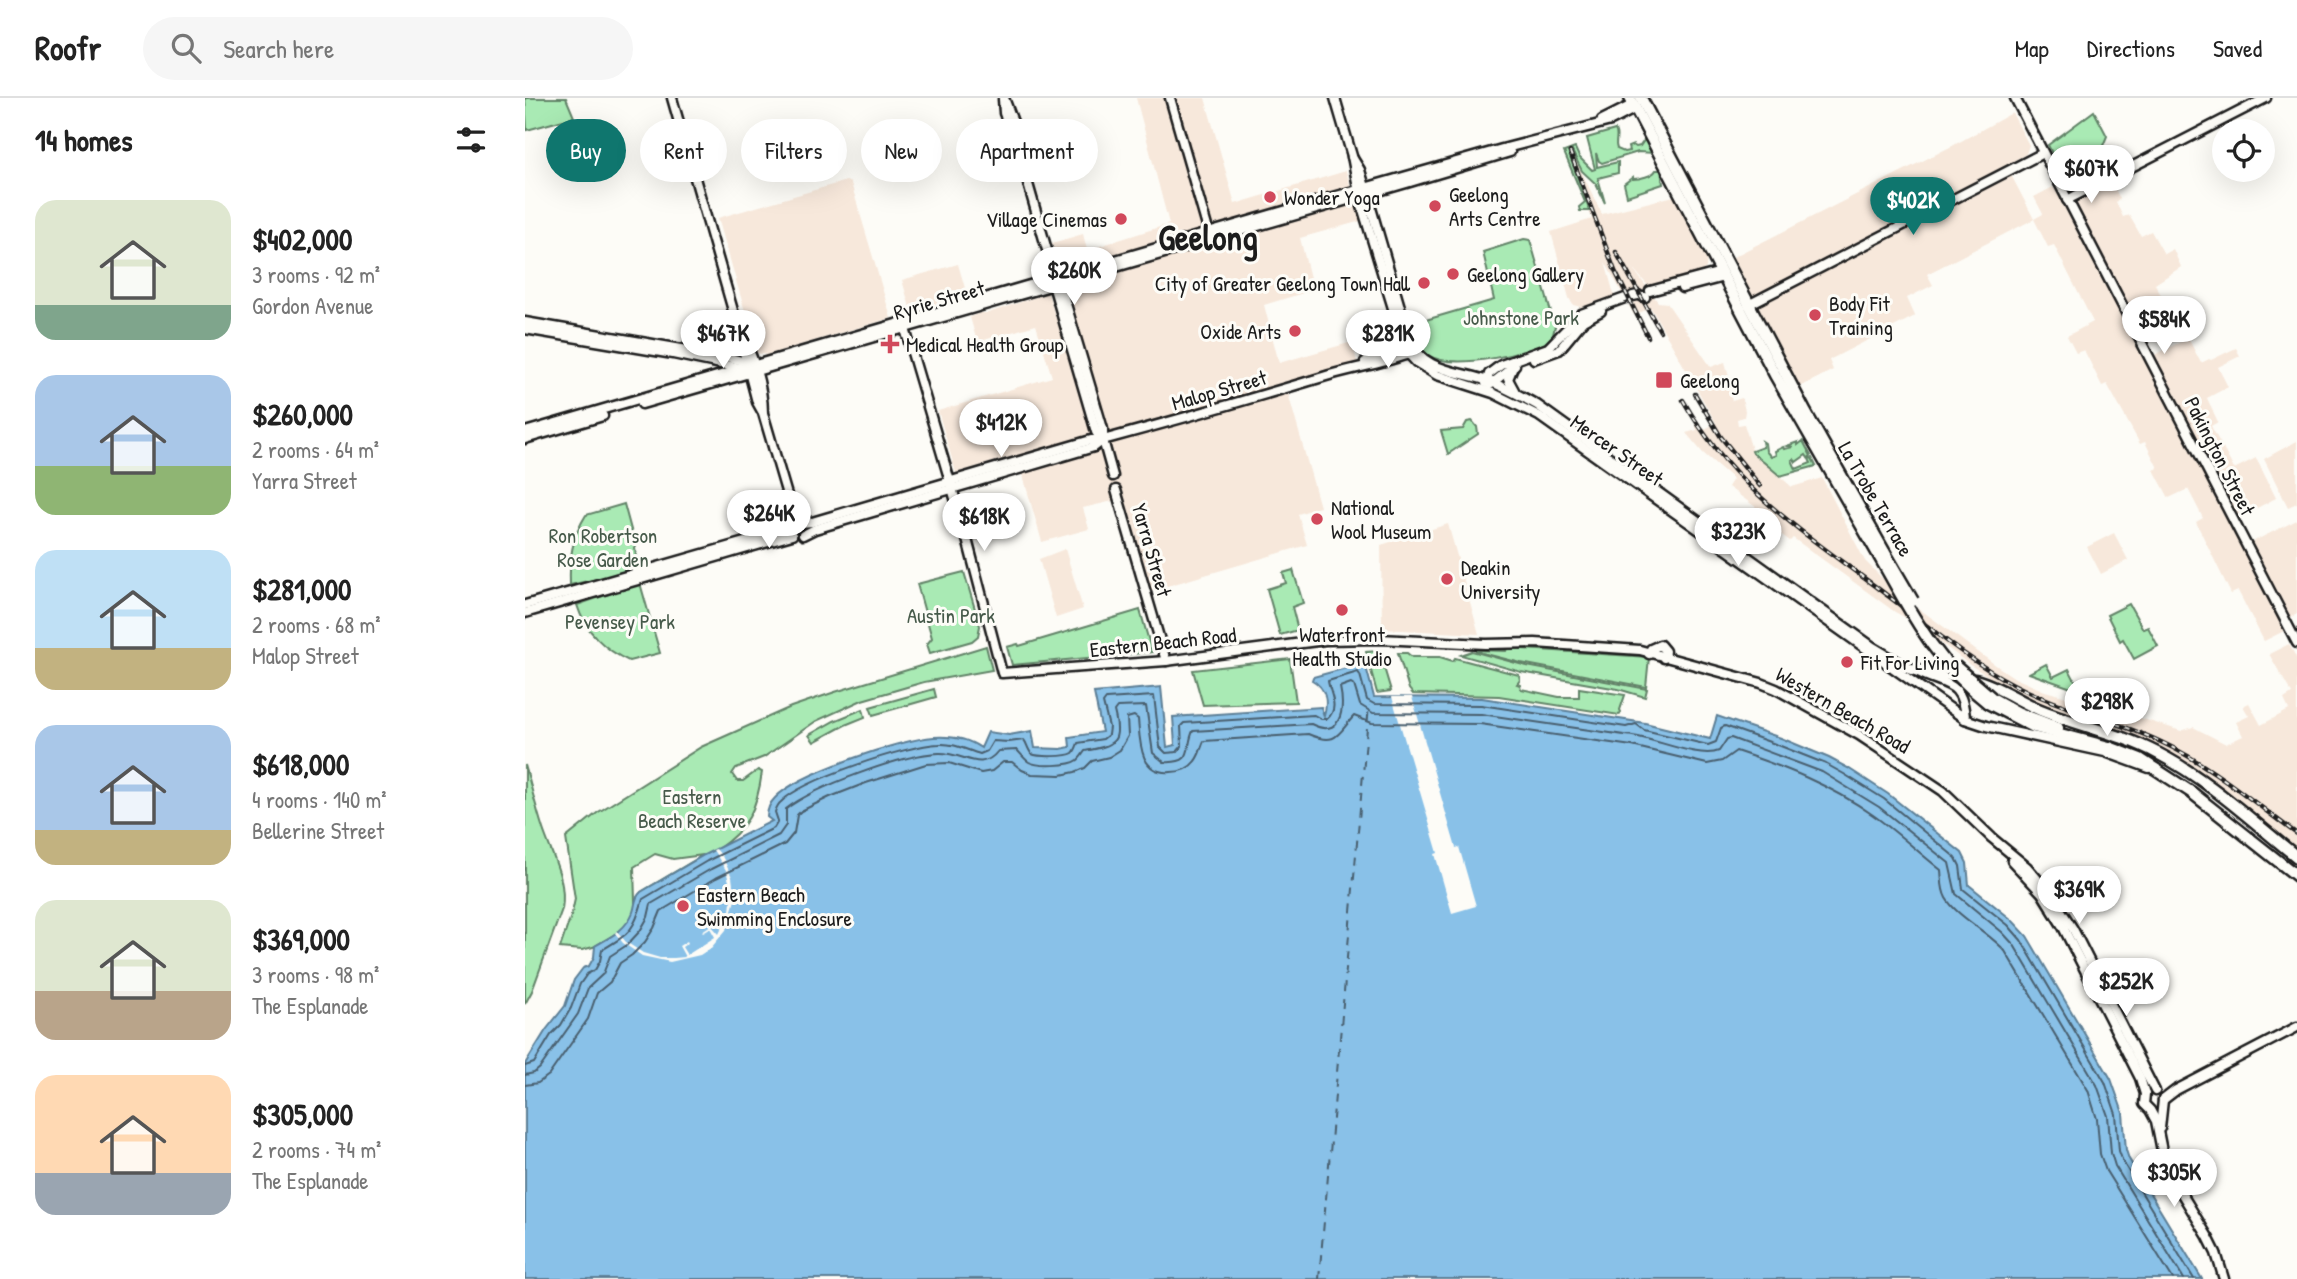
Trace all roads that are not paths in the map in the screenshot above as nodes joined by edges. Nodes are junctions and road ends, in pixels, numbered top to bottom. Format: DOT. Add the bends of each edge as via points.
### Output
graph roads {
  1 [pos="672,98"];
  2 [pos="1003,98"];
  3 [pos="1170,98"];
  4 [pos="1335,98"];
  5 [pos="2015,98"];
  6 [pos="2266,98"];
  7 [pos="1638,102"];
  8 [pos="1625,116"];
  9 [pos="1642,120"];
  10 [pos="1594,126"];
  11 [pos="2043,153"];
  12 [pos="1362,192"];
  13 [pos="2067,200"];
  14 [pos="1209,236"];
  15 [pos="1712,255"];
  16 [pos="1725,273"];
  17 [pos="1699,278"];
  18 [pos="1055,281"];
  19 [pos="1642,296"];
  20 [pos="1606,305"];
  21 [pos="1744,307"];
  22 [pos="525,322"];
  23 [pos="904,325"];
  24 [pos="525,329"];
  25 [pos="1571,330"];
  26 [pos="1410,352"];
  27 [pos="705,360"];
  28 [pos="1519,363"];
  29 [pos="748,368"];
  30 [pos="700,381"];
  31 [pos="1488,384"];
  32 [pos="1515,392"];
  33 [pos="1555,423"];
  34 [pos="525,432"];
  35 [pos="1577,433"];
  36 [pos="1567,437"];
  37 [pos="525,439"];
  38 [pos="1103,440"];
  39 [pos="1611,464"];
  40 [pos="1113,476"];
  41 [pos="950,485"];
  42 [pos="1117,490"];
  43 [pos="792,512"];
  44 [pos="842,517"];
  45 [pos="800,522"];
  46 [pos="791,530"];
  47 [pos="803,535"];
  48 [pos="1800,598"];
  49 [pos="525,605"];
  50 [pos="537,605"];
  51 [pos="525,613"];
  52 [pos="1325,640"];
  53 [pos="2297,643"];
  54 [pos="1166,661"];
  55 [pos="1911,669"];
  56 [pos="1950,676"];
  57 [pos="1975,680"];
  58 [pos="1990,701"];
  59 [pos="1965,719"];
  60 [pos="2159,771"];
  61 [pos="2205,784"];
  62 [pos="2297,857"];
  63 [pos="2020,864"];
  64 [pos="2297,876"];
  65 [pos="2297,1027"];
  66 [pos="2176,1090"];
  67 [pos="2156,1091"];
  68 [pos="2145,1094"];
  69 [pos="2162,1103"];
  70 [pos="2150,1110"];
  71 [pos="2159,1133"];
  72 [pos="2224,1279"];
  1 -- 29 [label="street" via="745,340"];
  2 -- 18 [label="street"];
  3 -- 14 [label="street"];
  4 -- 12 [label="street" via="1359,167"];
  5 -- 11 [label="street, Pakington Street"];
  6 -- 13 [label="street"];
  7 -- 8 [label="street, Ryrie Street"];
  7 -- 9 [label="highway, La Trobe Terrace"];
  7 -- 10 [label="street, Ryrie Street"];
  7 -- 16 [label="highway, La Trobe Terrace"];
  8 -- 9 [label="street"];
  8 -- 10 [label="street, Ryrie Street"];
  9 -- 15 [label="highway, La Trobe Terrace"];
  10 -- 12 [label="street, Ryrie Street"];
  11 -- 13 [label="street, Pakington Street"];
  11 -- 21 [label="street"];
  12 -- 14 [label="street, Ryrie Street"];
  12 -- 26 [label="street"];
  13 -- 53 [label="street, Pakington Street"];
  14 -- 18 [label="street, Ryrie Street"];
  15 -- 16 [label="highway, La Trobe Terrace"];
  15 -- 17 [label="street" via="1711,268"];
  16 -- 17 [label="street"];
  16 -- 19 [label="street"];
  16 -- 21 [label="highway, La Trobe Terrace"];
  17 -- 19 [label="street"];
  18 -- 23 [label="street, Ryrie Street"];
  18 -- 38 [label="street"];
  19 -- 20 [label="street"];
  20 -- 25 [label="street" via="1584,313"];
  20 -- 25 [label="street" via="1626,302 1592,315"];
  21 -- 58 [label="highway, La Trobe Terrace, bridge" via="1882,555 1944,652"];
  22 -- 29 [label="street"];
  23 -- 29 [label="street, Ryrie Street"];
  23 -- 41 [label="street"];
  24 -- 27 [label="street"];
  25 -- 28 [label="street" via="1554,353"];
  25 -- 31 [label="street" via="1548,348 1501,365 1489,374"];
  26 -- 31 [label="street, Mercer Street" via="1444,378"];
  26 -- 38 [label="street, Malop Street"];
  27 -- 29 [label="street"];
  27 -- 30 [label="street" via="708,370"];
  28 -- 31 [label="street"];
  28 -- 32 [label="street" via="1508,377"];
  29 -- 30 [label="street, Ryrie Street"];
  29 -- 37 [label="street, Ryrie Street"];
  29 -- 43 [label="street" via="763,400"];
  30 -- 34 [label="street, Ryrie Street"];
  31 -- 32 [label="street, Mercer Street"];
  31 -- 33 [label="street, Mercer Street"];
  32 -- 33 [label="street, Mercer Street"];
  33 -- 35 [label="street, Mercer Street"];
  33 -- 36 [label="street, Mercer Street"];
  35 -- 36 [label="street"];
  35 -- 39 [label="street, Mercer Street"];
  36 -- 39 [label="street, Mercer Street"];
  38 -- 40 [label="street"];
  38 -- 41 [label="street, Malop Street" via="1094,447 1061,452"];
  39 -- 48 [label="street, Mercer Street"];
  41 -- 44 [label="street, Malop Street"];
  41 -- 54 [label="street, Eastern Beach Road" via="1003,673"];
  42 -- 54 [label="street, Yarra Street"];
  43 -- 45 [label="street"];
  43 -- 46 [label="street"];
  44 -- 45 [label="street, Malop Street"];
  44 -- 47 [label="street, Malop Street"];
  45 -- 46 [label="street"];
  45 -- 47 [label="street" via="805,528"];
  46 -- 47 [label="street" via="797,537"];
  46 -- 50 [label="street"];
  48 -- 55 [label="street, Mercer Street"];
  48 -- 59 [label="street, Mercer Street"];
  49 -- 50 [label="street"];
  50 -- 51 [label="street"];
  52 -- 54 [label="street, Eastern Beach Road"];
  52 -- 63 [label="street, Western Beach Road" via="1545,644 1650,653 1768,685 1852,732 1943,792"];
  55 -- 56 [label="highway"];
  55 -- 59 [label="street, Mercer Street" via="1955,688 1963,700"];
  57 -- 61 [label="highway" via="2041,710 2141,745"];
  58 -- 60 [label="highway, La Trobe Terrace" via="2024,723 2109,747"];
  58 -- 61 [label="highway, La Trobe Terrace" via="2033,720 2115,741"];
  59 -- 60 [label="street, Mercer Street" via="2105,752"];
  60 -- 64 [label="highway, La Trobe Terrace"];
  61 -- 62 [label="highway"];
  63 -- 67 [label="street" via="2047,890 2073,929"];
  63 -- 68 [label="street" via="2063,927"];
  65 -- 66 [label="street"];
  66 -- 67 [label="street"];
  66 -- 69 [label="street"];
  67 -- 68 [label="street"];
  67 -- 69 [label="street"];
  68 -- 70 [label="street" via="2144,1104"];
  69 -- 70 [label="street"];
  69 -- 71 [label="street"];
  70 -- 71 [label="street"];
  71 -- 72 [label="street" via="2168,1171 2208,1237"];
}
